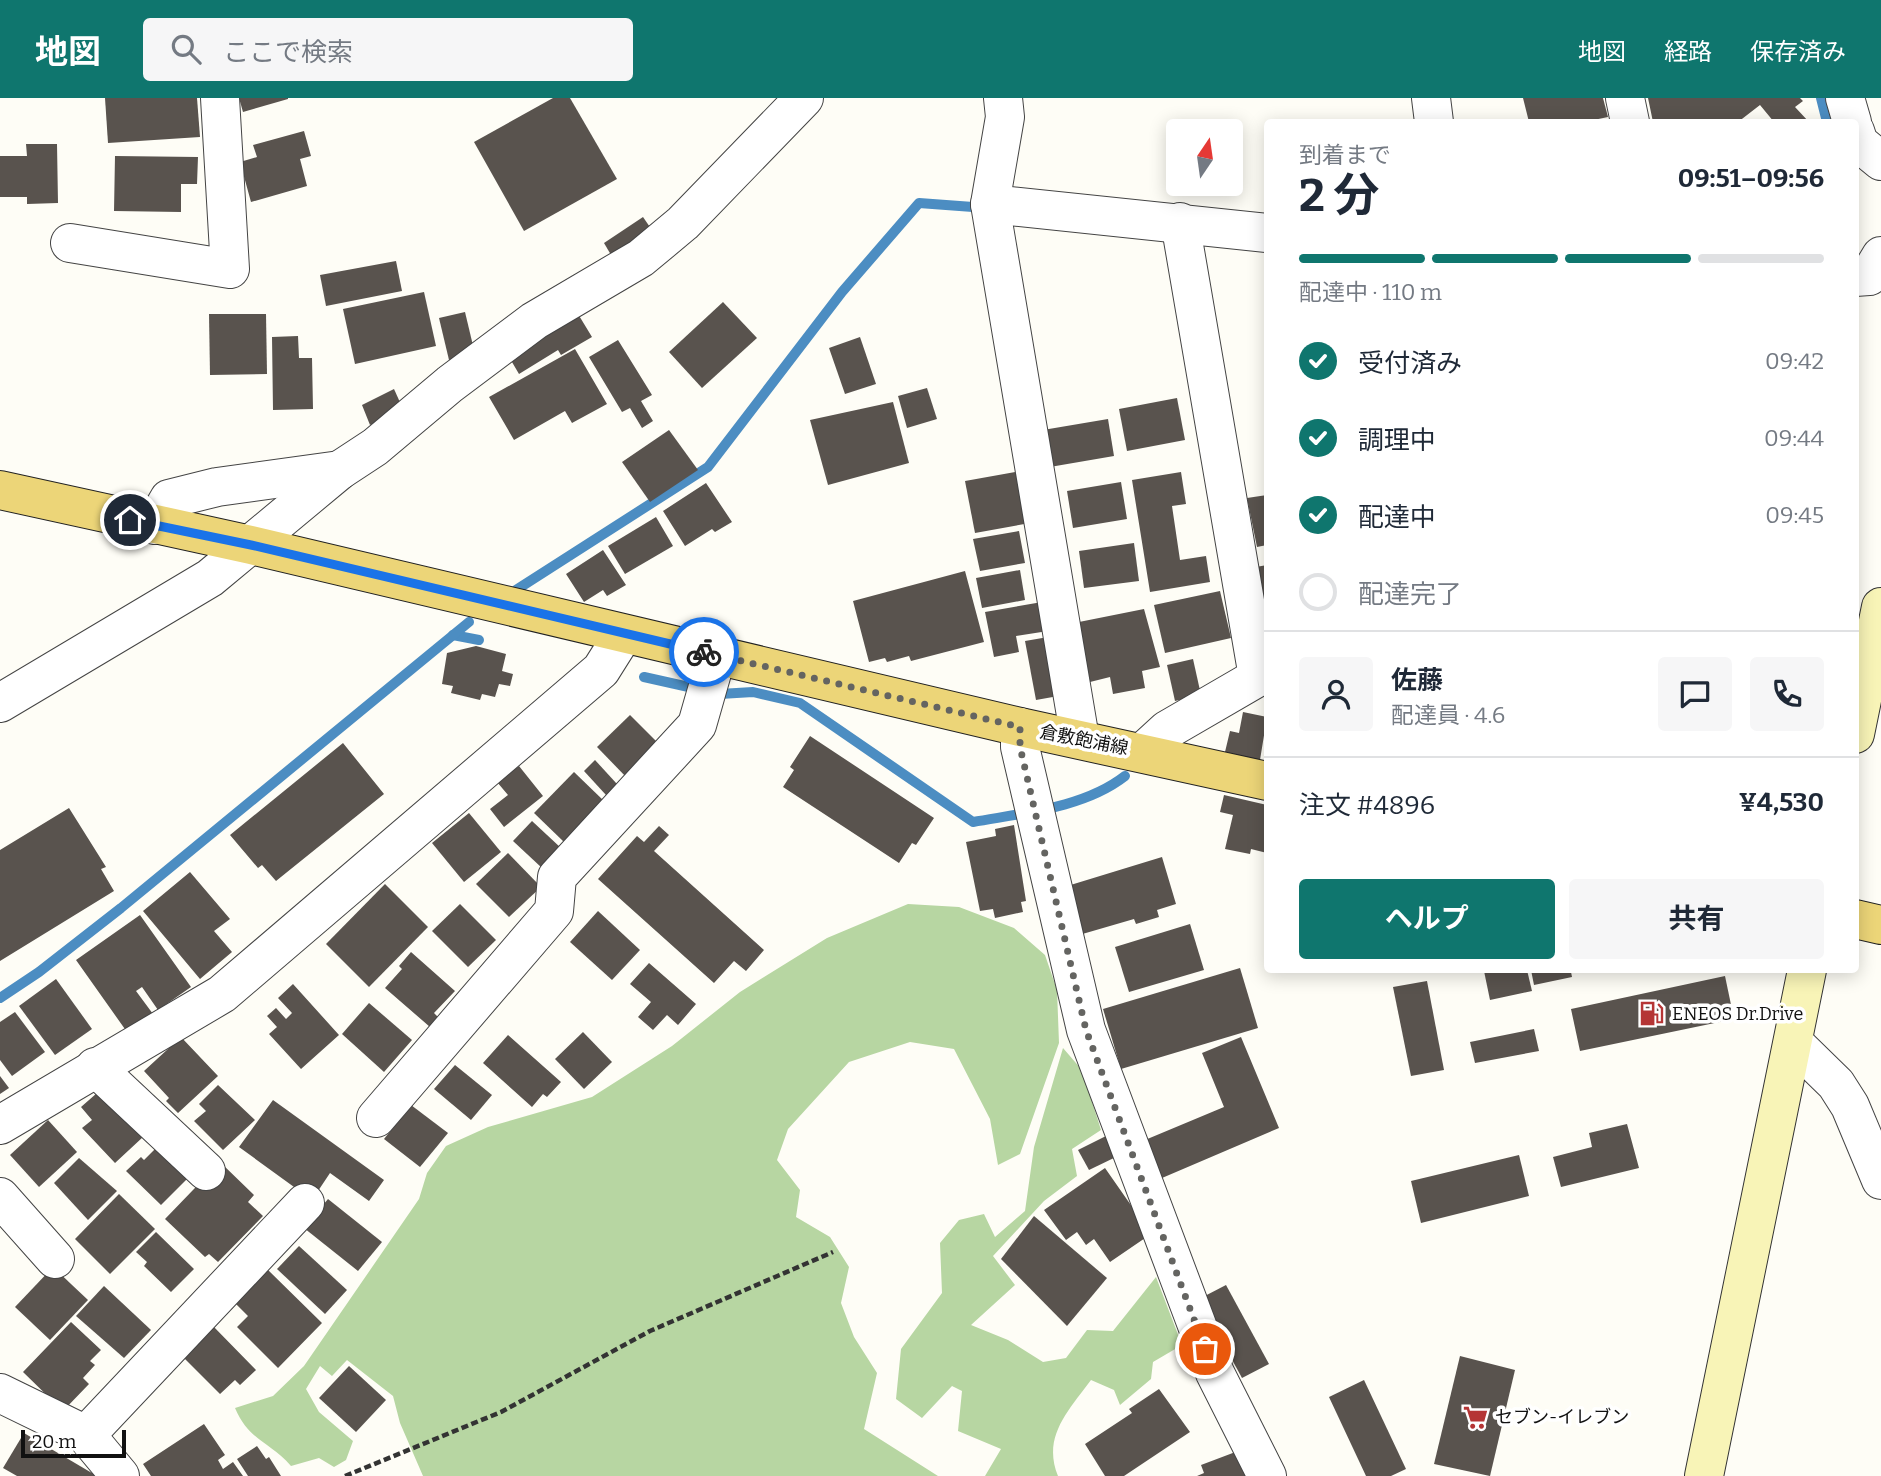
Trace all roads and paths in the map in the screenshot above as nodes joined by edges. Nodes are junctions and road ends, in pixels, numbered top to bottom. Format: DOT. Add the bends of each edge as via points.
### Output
graph roads {
  1 [pos="220,98"];
  2 [pos="804,98"];
  3 [pos="1003,98"];
  4 [pos="1431,98"];
  5 [pos="1625,98"];
  6 [pos="1844,98"];
  7 [pos="1434,119"];
  8 [pos="1629,119"];
  9 [pos="1851,119"];
  10 [pos="1859,144"];
  11 [pos="1881,161"];
  12 [pos="990,204"];
  13 [pos="1180,222"];
  14 [pos="1264,233"];
  15 [pos="70,243"];
  16 [pos="1881,256"];
  17 [pos="1859,276"];
  18 [pos="340,470"];
  19 [pos="0,490"];
  20 [pos="154,525"];
  21 [pos="251,545"];
  22 [pos="1881,607"];
  23 [pos="624,635"];
  24 [pos="1263,675"];
  25 [pos="710,679"];
  26 [pos="0,703"];
  27 [pos="1859,714"];
  28 [pos="1020,727"];
  29 [pos="1080,739"];
  30 [pos="1143,752"];
  31 [pos="1264,780"];
  32 [pos="1859,920"];
  33 [pos="1881,925"];
  34 [pos="1806,973"];
  35 [pos="1793,1042"];
  36 [pos="95,1067"];
  37 [pos="376,1118"];
  38 [pos="0,1125"];
  39 [pos="206,1171"];
  40 [pos="1881,1180"];
  41 [pos="0,1197"];
  42 [pos="305,1203"];
  43 [pos="832,1252"];
  44 [pos="55,1259"];
  45 [pos="0,1393"];
  46 [pos="86,1435"];
  47 [pos="120,1476"];
  48 [pos="345,1476"];
  49 [pos="1266,1476"];
  50 [pos="1704,1476"];
  1 -- 15 [label="street" via="230,269"];
  2 -- 18 [label="street" via="683,223 641,258 534,321"];
  3 -- 12 [label="street" via="1005,117"];
  4 -- 7 [label="street"];
  5 -- 8 [label="street"];
  6 -- 9 [label="street"];
  10 -- 11 [label="street"];
  12 -- 13 [label="street"];
  12 -- 29 [label="street"];
  13 -- 14 [label="street"];
  13 -- 24 [label="street"];
  16 -- 17 [label="street" via="1869,276"];
  18 -- 20 [label="street" via="218,487 169,499"];
  18 -- 21 [label="street"];
  19 -- 20 [label="main road, 倉敷飽浦線"];
  20 -- 21 [label="main road, 倉敷飽浦線"];
  21 -- 23 [label="main road, 倉敷飽浦線"];
  21 -- 26 [label="street" via="210,578"];
  22 -- 27 [label="street"];
  23 -- 25 [label="main road, 倉敷飽浦線"];
  23 -- 36 [label="street" via="601,670 222,994"];
  24 -- 30 [label="street" via="1167,730"];
  25 -- 28 [label="main road, 倉敷飽浦線"];
  25 -- 37 [label="street" via="696,725 557,877 554,911"];
  28 -- 29 [label="main road, 倉敷飽浦線"];
  28 -- 49 [label="street" via="1020,747 1086,1030 1215,1373"];
  29 -- 30 [label="main road, 倉敷飽浦線"];
  30 -- 31 [label="main road, 倉敷飽浦線"];
  32 -- 33 [label="main road"];
  34 -- 35 [label="street"];
  35 -- 40 [label="street" via="1836,1084"];
  35 -- 50 [label="street"];
  36 -- 38 [label="street"];
  36 -- 39 [label="street"];
  41 -- 44 [label="street"];
  42 -- 46 [label="street"];
  43 -- 48 [label="path" via="650,1331 501,1412"];
  45 -- 46 [label="street"];
  46 -- 47 [label="street"];
}
